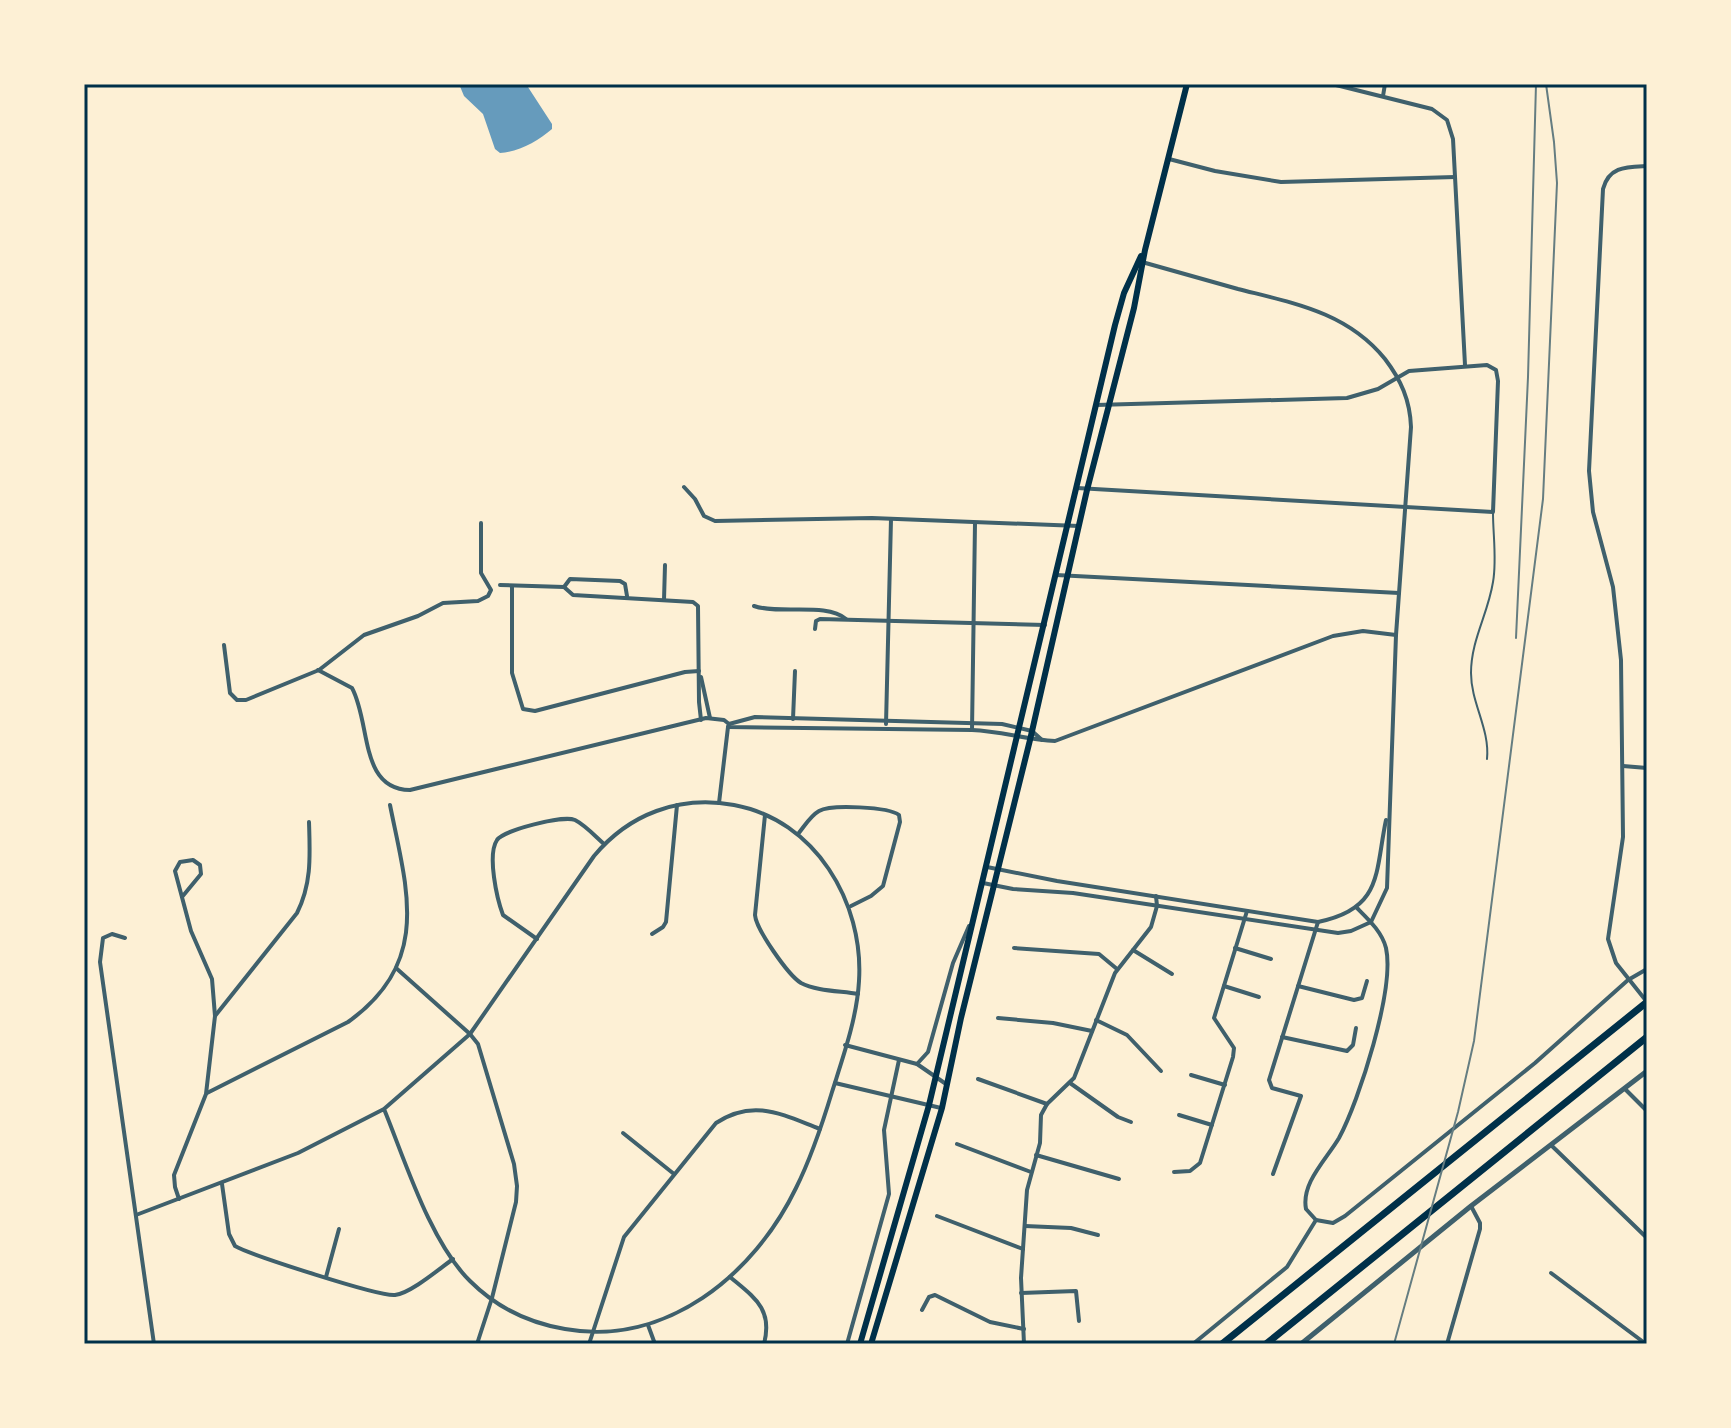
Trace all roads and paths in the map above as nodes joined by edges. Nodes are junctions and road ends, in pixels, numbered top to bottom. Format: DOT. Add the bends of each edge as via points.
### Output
graph roads {
  1 [pos="1187,84"];
  2 [pos="1332,84"];
  3 [pos="1385,84"];
  4 [pos="1383,96"];
  5 [pos="1169,159"];
  6 [pos="1647,166"];
  7 [pos="1455,177"];
  8 [pos="1141,262"];
  9 [pos="1465,365"];
  10 [pos="1397,377"];
  11 [pos="1096,405"];
  12 [pos="1109,405"];
  13 [pos="684,487"];
  14 [pos="1077,488"];
  15 [pos="1087,490"];
  16 [pos="1405,507"];
  17 [pos="1493,512"];
  18 [pos="891,519"];
  19 [pos="481,523"];
  20 [pos="975,523"];
  21 [pos="1068,526"];
  22 [pos="1079,526"];
  23 [pos="665,565"];
  24 [pos="1056,575"];
  25 [pos="1067,576"];
  26 [pos="500,585"];
  27 [pos="512,586"];
  28 [pos="564,587"];
  29 [pos="1399,593"];
  30 [pos="627,597"];
  31 [pos="664,600"];
  32 [pos="754,606"];
  33 [pos="848,621"];
  34 [pos="888,622"];
  35 [pos="974,623"];
  36 [pos="1045,625"];
  37 [pos="815,629"];
  38 [pos="1396,635"];
  39 [pos="224,645"];
  40 [pos="318,670"];
  41 [pos="699,671"];
  42 [pos="795,671"];
  43 [pos="710,718"];
  44 [pos="796,719"];
  45 [pos="701,720"];
  46 [pos="886,722"];
  47 [pos="972,723"];
  48 [pos="729,726"];
  49 [pos="1020,727"];
  50 [pos="799,728"];
  51 [pos="886,729"];
  52 [pos="972,730"];
  53 [pos="1032,731"];
  54 [pos="1018,736"];
  55 [pos="1030,740"];
  56 [pos="1042,740"];
  57 [pos="1487,759"];
  58 [pos="1623,766"];
  59 [pos="1647,768"];
  60 [pos="719,803"];
  61 [pos="390,805"];
  62 [pos="677,805"];
  63 [pos="1388,813"];
  64 [pos="765,815"];
  65 [pos="309,822"];
  66 [pos="798,834"];
  67 [pos="604,844"];
  68 [pos="987,867"];
  69 [pos="999,869"];
  70 [pos="983,883"];
  71 [pos="995,886"];
  72 [pos="1156,896"];
  73 [pos="182,897"];
  74 [pos="850,906"];
  75 [pos="1157,906"];
  76 [pos="1357,908"];
  77 [pos="1247,911"];
  78 [pos="975,913"];
  79 [pos="1245,920"];
  80 [pos="1318,922"];
  81 [pos="1371,922"];
  82 [pos="1317,930"];
  83 [pos="652,934"];
  84 [pos="125,938"];
  85 [pos="537,939"];
  86 [pos="1014,948"];
  87 [pos="1235,948"];
  88 [pos="1133,950"];
  89 [pos="1271,959"];
  90 [pos="396,968"];
  91 [pos="1117,969"];
  92 [pos="1647,969"];
  93 [pos="1172,974"];
  94 [pos="1628,980"];
  95 [pos="1367,981"];
  96 [pos="1224,986"];
  97 [pos="1298,986"];
  98 [pos="858,994"];
  99 [pos="1259,997"];
  100 [pos="1647,1002"];
  101 [pos="215,1016"];
  102 [pos="998,1018"];
  103 [pos="1096,1020"];
  104 [pos="1356,1028"];
  105 [pos="1092,1031"];
  106 [pos="470,1034"];
  107 [pos="1282,1037"];
  108 [pos="1647,1037"];
  109 [pos="845,1045"];
  110 [pos="899,1060"];
  111 [pos="917,1064"];
  112 [pos="1161,1071"];
  113 [pos="1647,1071"];
  114 [pos="1191,1075"];
  115 [pos="935,1078"];
  116 [pos="978,1079"];
  117 [pos="835,1083"];
  118 [pos="1070,1083"];
  119 [pos="947,1084"];
  120 [pos="1225,1085"];
  121 [pos="1625,1089"];
  122 [pos="206,1094"];
  123 [pos="890,1097"];
  124 [pos="1047,1104"];
  125 [pos="929,1105"];
  126 [pos="942,1108"];
  127 [pos="384,1109"];
  128 [pos="1647,1111"];
  129 [pos="1179,1115"];
  130 [pos="1131,1122"];
  131 [pos="1212,1125"];
  132 [pos="820,1129"];
  133 [pos="623,1133"];
  134 [pos="957,1144"];
  135 [pos="1552,1146"];
  136 [pos="1036,1155"];
  137 [pos="1031,1172"];
  138 [pos="1174,1172"];
  139 [pos="1273,1174"];
  140 [pos="675,1175"];
  141 [pos="1119,1179"];
  142 [pos="222,1184"];
  143 [pos="179,1199"];
  144 [pos="1471,1206"];
  145 [pos="136,1215"];
  146 [pos="937,1216"];
  147 [pos="1316,1220"];
  148 [pos="1025,1226"];
  149 [pos="339,1229"];
  150 [pos="1098,1235"];
  151 [pos="1647,1238"];
  152 [pos="1023,1249"];
  153 [pos="453,1259"];
  154 [pos="1551,1273"];
  155 [pos="326,1277"];
  156 [pos="730,1277"];
  157 [pos="1021,1293"];
  158 [pos="492,1298"];
  159 [pos="922,1310"];
  160 [pos="1079,1321"];
  161 [pos="648,1325"];
  162 [pos="1024,1329"];
  163 [pos="593,1332"];
  164 [pos="1449,1343"];
  165 [pos="154,1344"];
  166 [pos="223,1344"];
  167 [pos="238,1344"];
  168 [pos="477,1344"];
  169 [pos="589,1344"];
  170 [pos="655,1344"];
  171 [pos="764,1344"];
  172 [pos="847,1344"];
  173 [pos="860,1344"];
  174 [pos="871,1344"];
  175 [pos="1024,1344"];
  176 [pos="1193,1344"];
  177 [pos="1222,1344"];
  178 [pos="1266,1344"];
  179 [pos="1301,1344"];
  180 [pos="1646,1344"];
  1 -- 5 [label="main road"];
  2 -- 4 [label="street"];
  3 -- 4 [label="street"];
  4 -- 7 [label="street" via="1432,109 1447,120"];
  5 -- 7 [label="street" via="1281,182"];
  5 -- 8 [label="main road"];
  6 -- 58 [label="street" via="1619,168 1603,189 1589,471 1619,630"];
  7 -- 9 [label="street"];
  8 -- 10 [label="street" via="1332,316 1366,339"];
  8 -- 11 [label="main road" via="1120,306"];
  8 -- 12 [label="main road"];
  9 -- 10 [label="street"];
  9 -- 17 [label="street" via="1487,365 1498,376"];
  10 -- 12 [label="street" via="1347,398"];
  10 -- 16 [label="street" via="1411,417"];
  11 -- 12 [label="street"];
  11 -- 14 [label="main road"];
  12 -- 15 [label="main road"];
  13 -- 18 [label="street" via="704,516 715,521"];
  14 -- 15 [label="street"];
  14 -- 21 [label="main road"];
  15 -- 16 [label="street"];
  15 -- 22 [label="main road"];
  16 -- 17 [label="street"];
  16 -- 29 [label="street"];
  17 -- 57 [label="lane" via="1493,581 1475,636 1471,673"];
  18 -- 20 [label="street"];
  18 -- 34 [label="street"];
  19 -- 40 [label="street" via="481,573 491,590 488,596 473,603 443,603 364,635"];
  20 -- 21 [label="street"];
  20 -- 35 [label="street"];
  21 -- 22 [label="street"];
  21 -- 24 [label="main road"];
  22 -- 25 [label="main road"];
  23 -- 31 [label="street"];
  24 -- 25 [label="street"];
  24 -- 36 [label="main road"];
  25 -- 29 [label="street"];
  25 -- 53 [label="main road"];
  26 -- 27 [label="street"];
  27 -- 28 [label="street"];
  27 -- 41 [label="street" via="512,673 523,709 535,711"];
  28 -- 30 [label="street" via="573,595"];
  28 -- 30 [label="street" via="570,579 620,581"];
  29 -- 38 [label="street"];
  30 -- 31 [label="street"];
  31 -- 41 [label="street" via="698,606"];
  32 -- 33 [label="street" via="835,612"];
  33 -- 34 [label="street"];
  33 -- 37 [label="street" via="818,619"];
  34 -- 35 [label="street"];
  34 -- 46 [label="street"];
  35 -- 36 [label="street"];
  35 -- 47 [label="street"];
  36 -- 49 [label="main road"];
  38 -- 56 [label="street" via="1363,631 1333,636 1073,736"];
  38 -- 63 [label="street"];
  39 -- 40 [label="street" via="230,693 237,700 266,694"];
  40 -- 45 [label="street" via="352,688 376,774 399,790"];
  41 -- 43 [label="street"];
  41 -- 45 [label="street"];
  42 -- 44 [label="street"];
  43 -- 45 [label="street"];
  43 -- 48 [label="street"];
  44 -- 46 [label="street"];
  44 -- 48 [label="street" via="749,718"];
  44 -- 50 [label="street"];
  46 -- 47 [label="street"];
  46 -- 51 [label="street"];
  47 -- 49 [label="street"];
  47 -- 52 [label="street"];
  48 -- 50 [label="street"];
  48 -- 60 [label="street"];
  49 -- 53 [label="street"];
  49 -- 54 [label="main road"];
  50 -- 51 [label="street"];
  51 -- 52 [label="street"];
  52 -- 54 [label="street"];
  53 -- 55 [label="main road"];
  53 -- 56 [label="street"];
  54 -- 55 [label="street"];
  54 -- 68 [label="main road"];
  55 -- 56 [label="street"];
  55 -- 69 [label="main road"];
  58 -- 59 [label="street"];
  58 -- 94 [label="street" via="1623,837 1608,939"];
  60 -- 62 [label="street"];
  60 -- 64 [label="street"];
  61 -- 90 [label="street" via="409,907"];
  62 -- 67 [label="street" via="644,814"];
  62 -- 83 [label="street" via="666,922"];
  63 -- 76 [label="street" via="1378,875"];
  63 -- 81 [label="street" via="1387,888"];
  64 -- 66 [label="street"];
  64 -- 98 [label="street" via="758,927 801,983"];
  65 -- 101 [label="street" via="310,879 305,897"];
  66 -- 74 [label="street" via="827,865"];
  66 -- 74 [label="street" via="826,809 899,815 883,886"];
  67 -- 85 [label="street"];
  67 -- 85 [label="street" via="568,818 508,832 496,841 492,856 503,915"];
  68 -- 69 [label="street"];
  68 -- 70 [label="main road"];
  69 -- 71 [label="main road"];
  69 -- 72 [label="street"];
  70 -- 71 [label="street"];
  70 -- 78 [label="main road"];
  71 -- 75 [label="street"];
  71 -- 119 [label="main road"];
  72 -- 75 [label="street"];
  72 -- 77 [label="street"];
  73 -- 73 [label="street" via="201,874 193,860 180,862 175,871"];
  73 -- 101 [label="street" via="212,979"];
  74 -- 98 [label="street"];
  75 -- 79 [label="street"];
  75 -- 88 [label="street" via="1151,927"];
  76 -- 80 [label="street"];
  76 -- 81 [label="street"];
  77 -- 79 [label="street"];
  77 -- 80 [label="street"];
  78 -- 111 [label="street" via="953,963 928,1052"];
  78 -- 115 [label="main road"];
  79 -- 82 [label="street"];
  79 -- 87 [label="street"];
  80 -- 82 [label="street"];
  81 -- 82 [label="street" via="1345,932"];
  81 -- 147 [label="street" via="1385,945 1385,994 1353,1108 1306,1190 1306,1209"];
  82 -- 97 [label="street"];
  84 -- 145 [label="street" via="103,938 100,962"];
  85 -- 106 [label="street"];
  86 -- 91 [label="street" via="1099,954"];
  87 -- 89 [label="street"];
  87 -- 96 [label="street"];
  88 -- 91 [label="street"];
  88 -- 93 [label="street"];
  90 -- 106 [label="street"];
  90 -- 122 [label="street" via="366,1010 348,1022"];
  91 -- 103 [label="street"];
  92 -- 94 [label="street"];
  94 -- 100 [label="street"];
  94 -- 147 [label="street" via="1535,1063 1345,1216 1333,1223"];
  95 -- 97 [label="street" via="1362,998 1354,1000"];
  96 -- 99 [label="street"];
  96 -- 120 [label="street" via="1215,1022 1235,1052"];
  97 -- 107 [label="street"];
  98 -- 109 [label="street"];
  100 -- 177 [label="highway"];
  101 -- 122 [label="street"];
  102 -- 105 [label="street"];
  103 -- 105 [label="street"];
  103 -- 112 [label="street" via="1127,1035"];
  104 -- 107 [label="street" via="1347,1051"];
  105 -- 118 [label="street"];
  106 -- 127 [label="street"];
  106 -- 158 [label="street" via="482,1054 517,1186"];
  107 -- 139 [label="street" via="1270,1086 1301,1096"];
  108 -- 178 [label="highway"];
  109 -- 110 [label="street"];
  109 -- 117 [label="street"];
  110 -- 111 [label="street"];
  110 -- 123 [label="street"];
  111 -- 115 [label="street"];
  113 -- 121 [label="street"];
  114 -- 120 [label="street"];
  115 -- 119 [label="street"];
  115 -- 125 [label="main road"];
  116 -- 124 [label="street"];
  117 -- 123 [label="street"];
  117 -- 132 [label="street"];
  118 -- 124 [label="street"];
  118 -- 130 [label="street"];
  119 -- 126 [label="main road"];
  120 -- 131 [label="street"];
  121 -- 128 [label="street"];
  121 -- 135 [label="street"];
  122 -- 143 [label="street" via="174,1175"];
  123 -- 125 [label="street"];
  123 -- 172 [label="street" via="884,1130 889,1194"];
  124 -- 136 [label="street"];
  125 -- 126 [label="street"];
  125 -- 173 [label="main road"];
  126 -- 174 [label="main road"];
  127 -- 142 [label="street"];
  127 -- 153 [label="street" via="438,1236"];
  129 -- 131 [label="street"];
  131 -- 138 [label="street" via="1197,1166"];
  132 -- 140 [label="street" via="763,1109 728,1117 716,1123"];
  132 -- 156 [label="street" via="796,1190"];
  133 -- 140 [label="street"];
  134 -- 137 [label="street"];
  135 -- 144 [label="street"];
  135 -- 151 [label="street"];
  136 -- 137 [label="street"];
  136 -- 141 [label="street"];
  137 -- 148 [label="street"];
  140 -- 163 [label="street" via="624,1237"];
  142 -- 143 [label="street"];
  142 -- 155 [label="street" via="235,1246"];
  143 -- 145 [label="street"];
  144 -- 164 [label="street" via="1480,1229"];
  144 -- 179 [label="street"];
  145 -- 165 [label="street"];
  146 -- 152 [label="street"];
  147 -- 176 [label="street" via="1287,1267"];
  148 -- 150 [label="street"];
  148 -- 152 [label="street"];
  149 -- 155 [label="street"];
  152 -- 157 [label="street"];
  153 -- 155 [label="street" via="398,1295"];
  153 -- 158 [label="street"];
  154 -- 180 [label="street"];
  156 -- 161 [label="street" via="687,1309"];
  156 -- 171 [label="street" via="762,1307"];
  157 -- 160 [label="street" via="1076,1291"];
  157 -- 162 [label="street"];
  158 -- 163 [label="street" via="532,1321"];
  158 -- 168 [label="street"];
  159 -- 162 [label="street" via="935,1295 990,1322"];
  161 -- 163 [label="street"];
  161 -- 170 [label="street"];
  162 -- 175 [label="street"];
  163 -- 169 [label="street"];
  166 -- 167 [label="street"];
}
